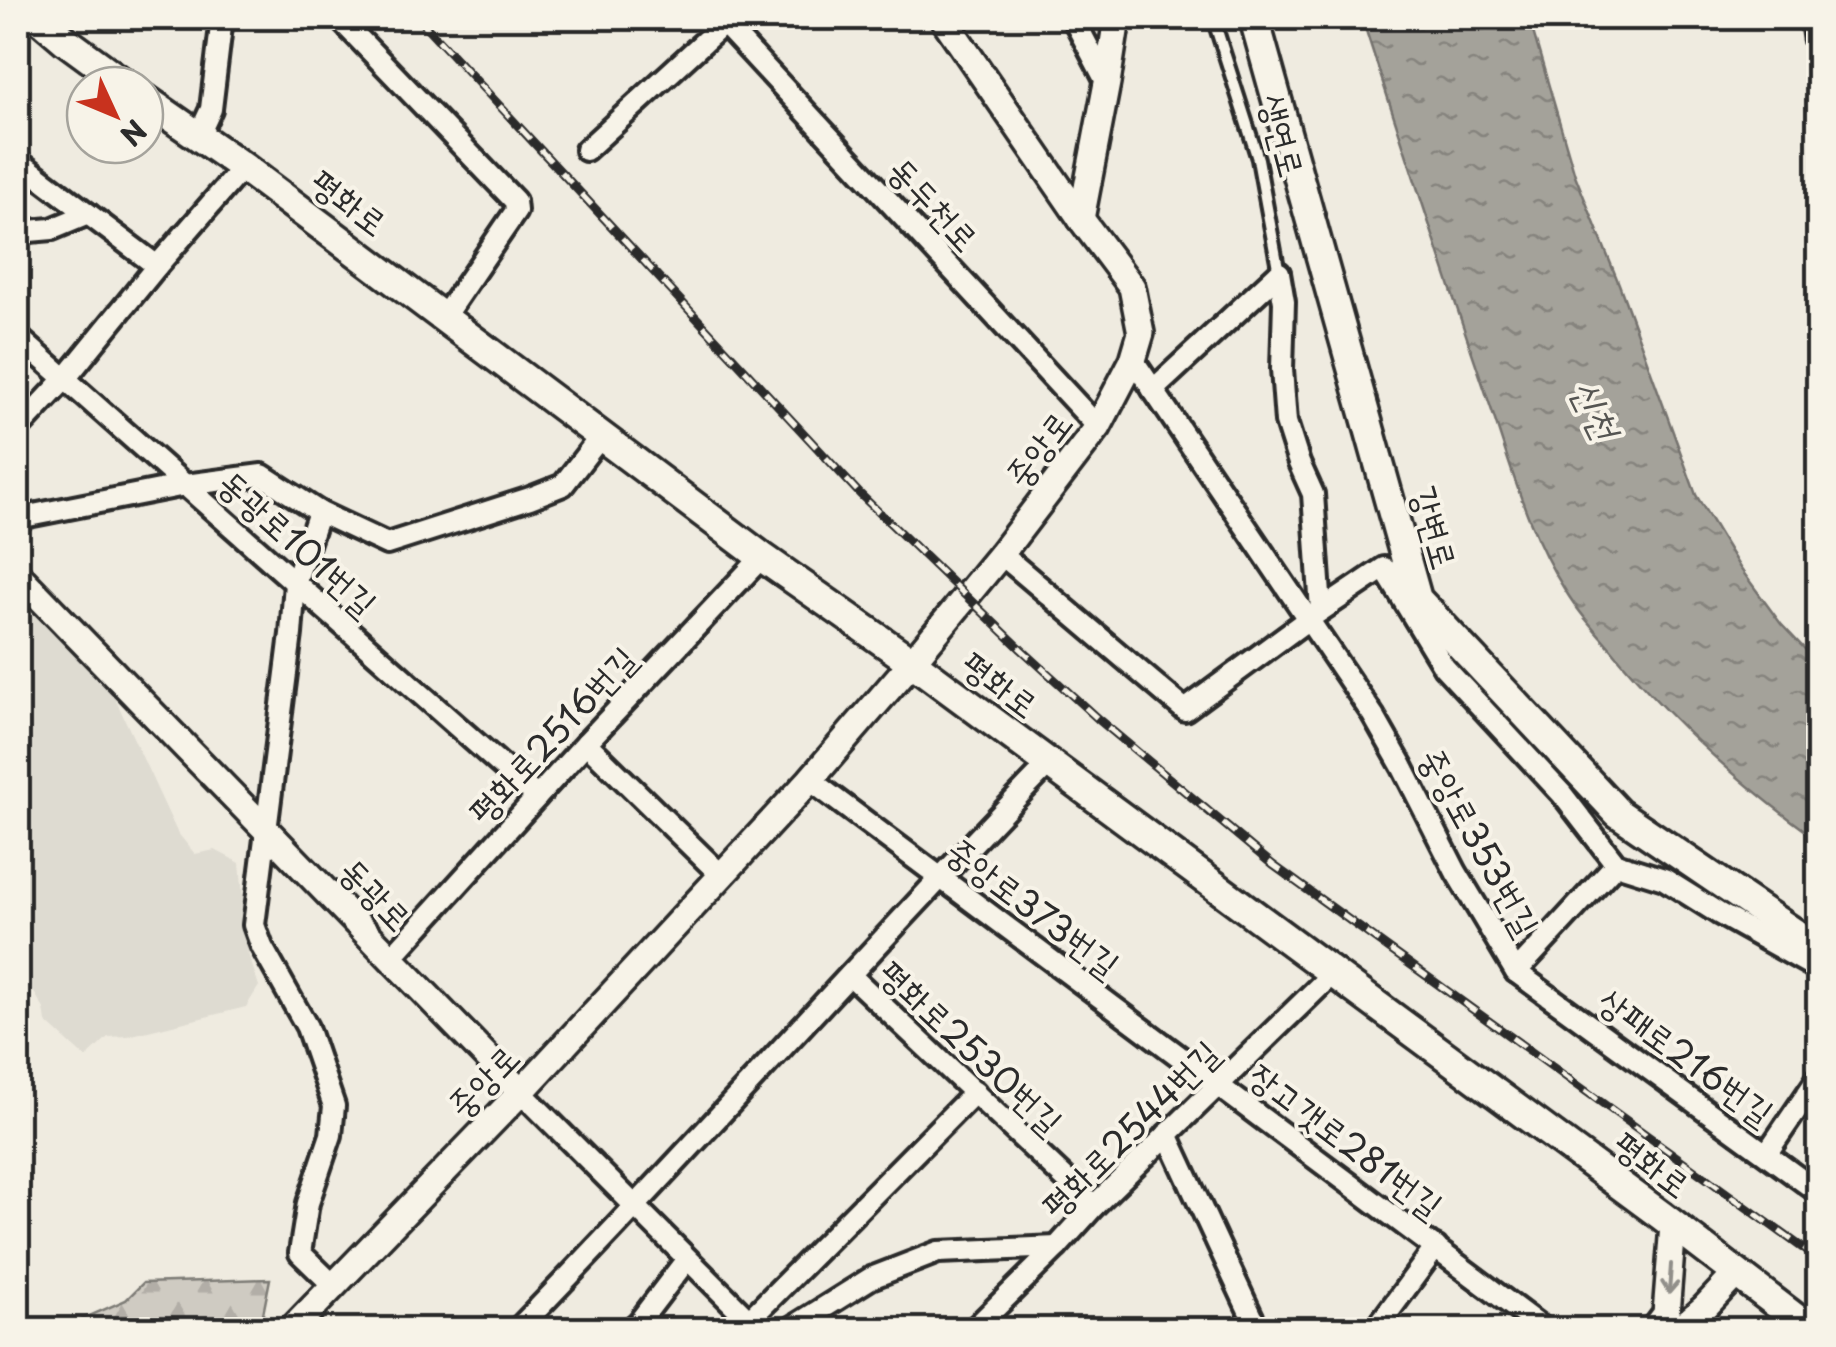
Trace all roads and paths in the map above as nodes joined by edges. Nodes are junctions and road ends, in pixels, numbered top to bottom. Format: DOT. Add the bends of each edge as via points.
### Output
graph roads {
  1 [pos="39,18"];
  2 [pos="222,18"];
  3 [pos="340,18"];
  4 [pos="943,18"];
  5 [pos="1073,18"];
  6 [pos="1117,18"];
  7 [pos="1213,18"];
  8 [pos="1254,18"];
  9 [pos="1815,18"];
  10 [pos="724,19"];
  11 [pos="1818,38"];
  12 [pos="98,65"];
  13 [pos="1107,83"];
  14 [pos="165,113"];
  15 [pos="198,137"];
  16 [pos="586,150"];
  17 [pos="18,160"];
  18 [pos="243,168"];
  19 [pos="88,214"];
  20 [pos="1081,218"];
  21 [pos="18,232"];
  22 [pos="157,266"];
  23 [pos="1279,273"];
  24 [pos="443,318"];
  25 [pos="18,337"];
  26 [pos="1133,360"];
  27 [pos="65,378"];
  28 [pos="1153,390"];
  29 [pos="1098,427"];
  30 [pos="18,429"];
  31 [pos="601,436"];
  32 [pos="185,486"];
  33 [pos="319,512"];
  34 [pos="18,518"];
  35 [pos="1001,554"];
  36 [pos="762,557"];
  37 [pos="18,575"];
  38 [pos="295,583"];
  39 [pos="1314,615"];
  40 [pos="912,662"];
  41 [pos="586,742"];
  42 [pos="1048,764"];
  43 [pos="810,780"];
  44 [pos="537,797"];
  45 [pos="265,828"];
  46 [pos="1616,864"];
  47 [pos="721,876"];
  48 [pos="939,876"];
  49 [pos="1818,949"];
  50 [pos="391,958"];
  51 [pos="1818,969"];
  52 [pos="1516,972"];
  53 [pos="1332,974"];
  54 [pos="850,975"];
  55 [pos="1818,1078"];
  56 [pos="1218,1084"];
  57 [pos="520,1092"];
  58 [pos="975,1092"];
  59 [pos="1167,1134"];
  60 [pos="1767,1153"];
  61 [pos="1818,1192"];
  62 [pos="1094,1206"];
  63 [pos="636,1208"];
  64 [pos="1673,1225"];
  65 [pos="1057,1247"];
  66 [pos="1436,1247"];
  67 [pos="687,1259"];
  68 [pos="1736,1274"];
  69 [pos="333,1285"];
  70 [pos="754,1325"];
  71 [pos="635,1326"];
  72 [pos="291,1330"];
  73 [pos="517,1330"];
  74 [pos="788,1330"];
  75 [pos="973,1330"];
  76 [pos="1258,1330"];
  77 [pos="1375,1330"];
  78 [pos="1545,1330"];
  79 [pos="1654,1330"];
  80 [pos="1678,1330"];
  81 [pos="1811,1330"];
  1 -- 12 [label="main road"];
  2 -- 15 [label="street" via="211,108"];
  3 -- 24 [label="street" via="515,201 512,218"];
  4 -- 20 [label="street, 중앙로"];
  5 -- 13 [label="street"];
  6 -- 13 [label="street"];
  7 -- 23 [label="lane, 생연로" via="1258,158"];
  8 -- 49 [label="main road, 강변로" via="1417,599 1618,813"];
  9 -- 11 [label="main road"];
  10 -- 16 [label="street, 동두천로"];
  10 -- 29 [label="street, 동두천로"];
  13 -- 20 [label="street"];
  14 -- 15 [label="main road, 평화로"];
  15 -- 18 [label="main road, 평화로"];
  17 -- 19 [label="street"];
  18 -- 22 [label="street"];
  18 -- 24 [label="main road, 평화로"];
  19 -- 21 [label="street" via="52,229"];
  19 -- 22 [label="street"];
  20 -- 26 [label="street, 중앙로" via="1132,287 1141,333"];
  22 -- 27 [label="street"];
  23 -- 28 [label="street"];
  23 -- 39 [label="street" via="1286,422 1313,494"];
  24 -- 31 [label="main road, 평화로"];
  25 -- 27 [label="street, 동광로101번길"];
  26 -- 28 [label="street, 중앙로353번길"];
  26 -- 29 [label="street, 중앙로"];
  27 -- 30 [label="street"];
  27 -- 32 [label="street, 동광로101번길"];
  28 -- 39 [label="street, 중앙로353번길"];
  29 -- 35 [label="street, 중앙로"];
  31 -- 33 [label="street" via="563,484 388,544"];
  31 -- 36 [label="main road, 평화로"];
  32 -- 33 [label="street" via="262,476"];
  32 -- 34 [label="street"];
  32 -- 38 [label="street, 동광로101번길"];
  33 -- 38 [label="street"];
  35 -- 39 [label="street, 중앙로353번길" via="1185,710"];
  35 -- 40 [label="street, 중앙로"];
  36 -- 40 [label="main road, 평화로"];
  36 -- 41 [label="street, 평화로2516번길"];
  37 -- 45 [label="street, 동광로"];
  38 -- 44 [label="street, 동광로101번길"];
  38 -- 45 [label="street"];
  39 -- 46 [label="street, 중앙로353번길" via="1384,568 1444,667 1562,794"];
  39 -- 52 [label="street, 중앙로353번길"];
  40 -- 42 [label="main road, 평화로"];
  40 -- 43 [label="street, 중앙로"];
  41 -- 44 [label="street, 평화로2516번길"];
  41 -- 47 [label="street"];
  42 -- 48 [label="street, 평화로2530번길"];
  42 -- 53 [label="main road, 평화로"];
  43 -- 47 [label="street, 중앙로"];
  43 -- 48 [label="street, 중앙로373번길"];
  44 -- 50 [label="street, 평화로2516번길"];
  45 -- 50 [label="street, 동광로"];
  45 -- 69 [label="street" via="254,924 306,1027 334,1106 300,1253"];
  46 -- 51 [label="street" via="1664,878"];
  46 -- 52 [label="street, 중앙로353번길"];
  47 -- 57 [label="street, 중앙로"];
  48 -- 54 [label="street, 평화로2530번길"];
  48 -- 56 [label="street, 중앙로373번길"];
  50 -- 57 [label="street, 동광로"];
  52 -- 60 [label="street, 상패로216번길"];
  53 -- 56 [label="street, 평화로2544번길"];
  53 -- 64 [label="main road, 평화로"];
  54 -- 58 [label="street, 평화로2530번길"];
  54 -- 63 [label="street, 평화로2530번길"];
  55 -- 60 [label="street"];
  56 -- 59 [label="street, 평화로2544번길"];
  56 -- 66 [label="street, 장고갯로281번길"];
  57 -- 63 [label="street, 동광로"];
  57 -- 69 [label="street, 중앙로"];
  58 -- 62 [label="street, 평화로2530번길"];
  58 -- 70 [label="street, 동광로"];
  59 -- 62 [label="street, 평화로2544번길"];
  59 -- 76 [label="street"];
  60 -- 61 [label="street, 상패로216번길"];
  62 -- 65 [label="street, 평화로2544번길"];
  63 -- 67 [label="street, 동광로"];
  63 -- 73 [label="street, 평화로2530번길"];
  64 -- 68 [label="main road, 평화로"];
  64 -- 79 [label="street, one-way" via="1666,1314"];
  65 -- 74 [label="street" via="938,1252 871,1278"];
  65 -- 75 [label="street, 평화로2544번길"];
  66 -- 77 [label="street, 장고갯로281번길"];
  66 -- 78 [label="street, 장고갯로281번길"];
  67 -- 70 [label="street, 동광로"];
  67 -- 71 [label="street"];
  68 -- 80 [label="street"];
  68 -- 81 [label="main road, 평화로"];
  69 -- 72 [label="street, 중앙로"];
}
